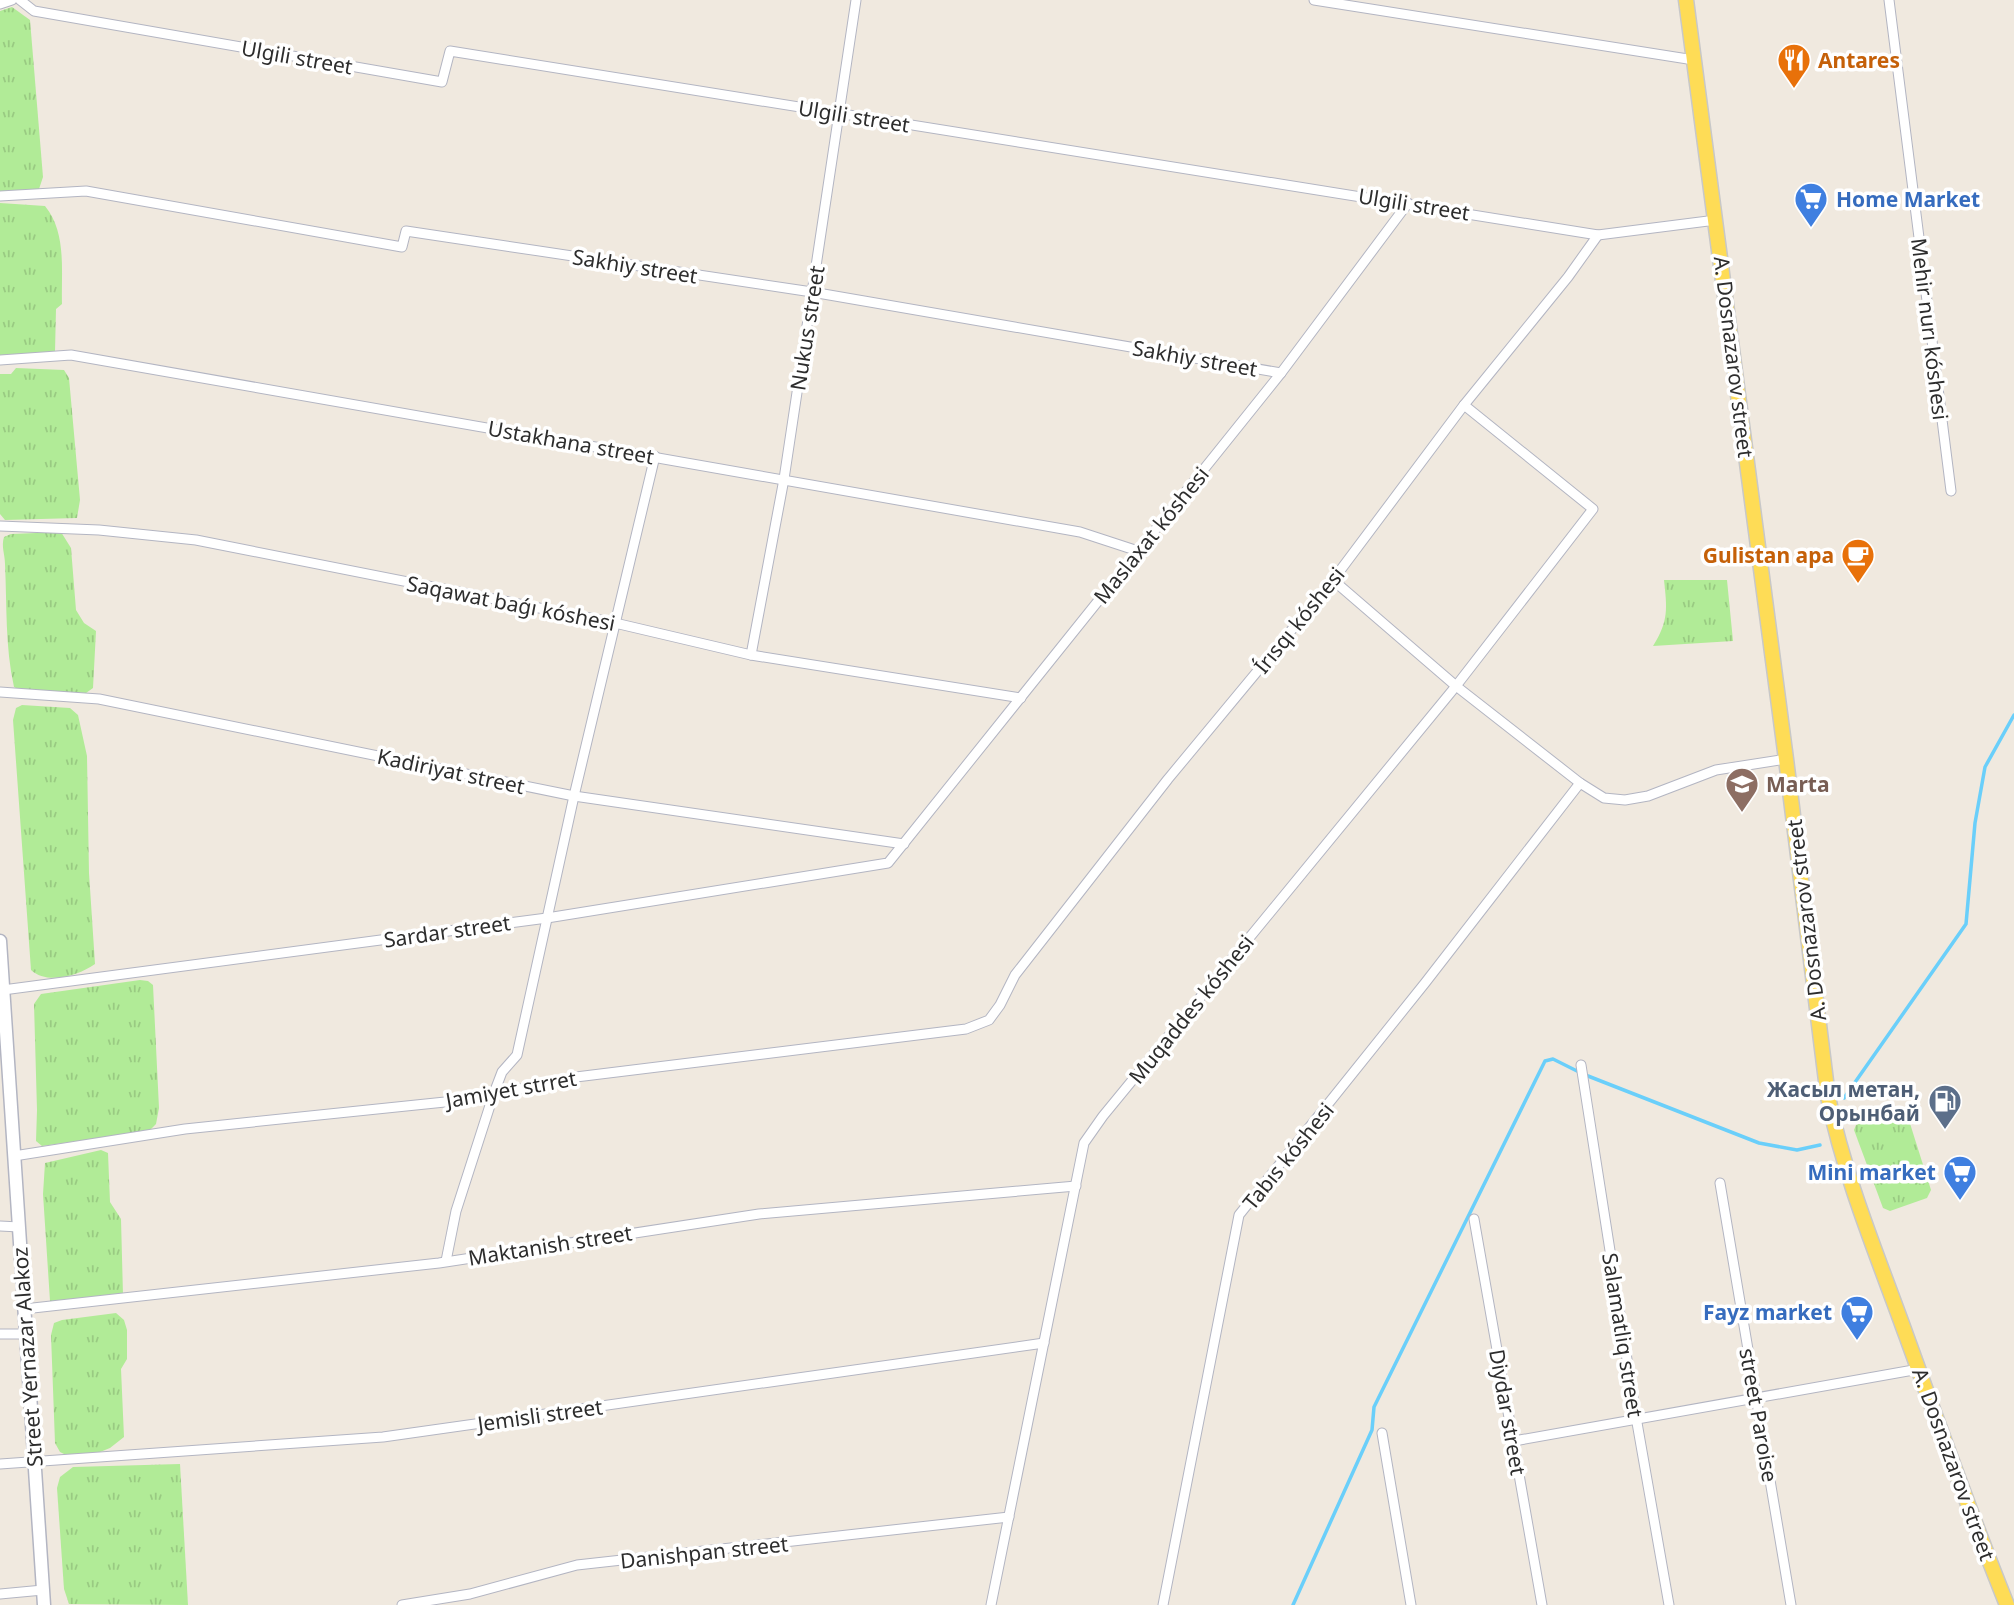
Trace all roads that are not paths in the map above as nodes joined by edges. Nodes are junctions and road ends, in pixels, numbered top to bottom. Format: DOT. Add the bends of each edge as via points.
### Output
graph roads {
  1 [pos="12,0"];
  2 [pos="20,0"];
  3 [pos="856,0"];
  4 [pos="1314,0"];
  5 [pos="1686,0"];
  6 [pos="1889,0"];
  7 [pos="0,4"];
  8 [pos="1694,60"];
  9 [pos="839,114"];
  10 [pos="0,196"];
  11 [pos="1408,203"];
  12 [pos="1717,220"];
  13 [pos="1598,234"];
  14 [pos="812,292"];
  15 [pos="0,360"];
  16 [pos="1281,373"];
  17 [pos="1464,405"];
  18 [pos="655,456"];
  19 [pos="784,479"];
  20 [pos="1951,491"];
  21 [pos="0,526"];
  22 [pos="1138,551"];
  23 [pos="1333,580"];
  24 [pos="615,623"];
  25 [pos="751,655"];
  26 [pos="1456,686"];
  27 [pos="0,692"];
  28 [pos="1021,698"];
  29 [pos="1786,759"];
  30 [pos="1580,783"];
  31 [pos="574,796"];
  32 [pos="904,844"];
  33 [pos="888,863"];
  34 [pos="547,918"];
  35 [pos="0,941"];
  36 [pos="3,990"];
  37 [pos="1000,1006"];
  38 [pos="1581,1065"];
  39 [pos="4,1075"];
  40 [pos="494,1093"];
  41 [pos="14,1156"];
  42 [pos="1720,1183"];
  43 [pos="1076,1186"];
  44 [pos="1474,1219"];
  45 [pos="0,1226"];
  46 [pos="19,1227"];
  47 [pos="446,1261"];
  48 [pos="24,1309"];
  49 [pos="0,1334"];
  50 [pos="25,1334"];
  51 [pos="1044,1343"];
  52 [pos="1919,1369"];
  53 [pos="1755,1397"];
  54 [pos="1636,1418"];
  55 [pos="1382,1433"];
  56 [pos="1514,1441"];
  57 [pos="34,1461"];
  58 [pos="0,1464"];
  59 [pos="1009,1517"];
  60 [pos="43,1590"];
  61 [pos="0,1594"];
  62 [pos="44,1605"];
  63 [pos="402,1605"];
  64 [pos="991,1605"];
  65 [pos="1163,1605"];
  66 [pos="1411,1605"];
  67 [pos="1542,1605"];
  68 [pos="1669,1605"];
  69 [pos="1791,1605"];
  70 [pos="2007,1605"];
  1 -- 7 [label="street"];
  2 -- 9 [label="street, Ulgili street" via="34,11 442,82 450,51"];
  3 -- 9 [label="street, Nukus street"];
  4 -- 8 [label="street"];
  5 -- 8 [label="main road, A. Dosnazarov street"];
  6 -- 20 [label="street, Mehir nurı kóshesi"];
  8 -- 12 [label="main road, A. Dosnazarov street"];
  9 -- 11 [label="street, Ulgili street"];
  9 -- 14 [label="street, Nukus street"];
  10 -- 14 [label="street, Sakhiy street" via="86,191 402,247 406,231"];
  11 -- 13 [label="street, Ulgili street"];
  11 -- 16 [label="street, Maslaxat kóshesi"];
  12 -- 13 [label="street, Ulgili street"];
  12 -- 29 [label="main road, A. Dosnazarov street"];
  13 -- 17 [label="street, Írısqı kóshesi"];
  14 -- 16 [label="street, Sakhiy street"];
  14 -- 19 [label="street, Nukus street"];
  15 -- 18 [label="street, Ustakhana street" via="71,355"];
  16 -- 22 [label="street, Maslaxat kóshesi"];
  17 -- 23 [label="street, Írısqı kóshesi"];
  17 -- 26 [label="street, Muqaddes kóshesi" via="1593,509"];
  18 -- 19 [label="street, Ustakhana street"];
  18 -- 24 [label="street"];
  19 -- 22 [label="street, Ustakhana street" via="1080,533"];
  19 -- 25 [label="street, Nukus street"];
  21 -- 24 [label="street, Saqawat baǵı kóshesi" via="196,540"];
  22 -- 28 [label="street, Maslaxat kóshesi"];
  23 -- 26 [label="street"];
  23 -- 37 [label="street, Írısqı kóshesi" via="1168,779 1016,975"];
  24 -- 25 [label="street, Saqawat baǵı kóshesi"];
  24 -- 31 [label="street"];
  25 -- 28 [label="street, Saqawat baǵı kóshesi"];
  26 -- 30 [label="street"];
  26 -- 43 [label="street, Muqaddes kóshesi" via="1103,1116 1084,1143"];
  27 -- 31 [label="street, Kadiriyat street" via="99,699"];
  28 -- 32 [label="street, Maslaxat kóshesi"];
  29 -- 30 [label="street" via="1716,770 1625,800 1604,799"];
  29 -- 52 [label="main road, A. Dosnazarov street" via="1833,1124"];
  30 -- 65 [label="street, Tabıs kóshesi" via="1239,1215"];
  31 -- 32 [label="street, Kadiriyat street"];
  31 -- 34 [label="street"];
  32 -- 33 [label="street, Maslaxat kóshesi"];
  33 -- 34 [label="street, Sardar street"];
  34 -- 36 [label="street, Sardar street"];
  34 -- 40 [label="street" via="517,1055 502,1073"];
  35 -- 36 [label="main road, Street Yernazar Alakoz"];
  36 -- 39 [label="main road, Street Yernazar Alakoz"];
  37 -- 40 [label="street, Jamiyet strret" via="989,1020 966,1029 576,1077"];
  38 -- 54 [label="street, Salamatliq street"];
  39 -- 41 [label="main road, Street Yernazar Alakoz"];
  40 -- 41 [label="street, Jamiyet strret" via="474,1099 185,1129"];
  40 -- 47 [label="street" via="456,1211"];
  41 -- 46 [label="main road, Street Yernazar Alakoz"];
  42 -- 53 [label="street, street Paroise"];
  43 -- 47 [label="street, Maktanish street" via="759,1214"];
  43 -- 51 [label="street, Muqaddes kóshesi"];
  44 -- 56 [label="street, Diydar street"];
  45 -- 46 [label="street"];
  46 -- 48 [label="main road, Street Yernazar Alakoz"];
  47 -- 48 [label="street, Maktanish street"];
  48 -- 50 [label="main road, Street Yernazar Alakoz"];
  49 -- 50 [label="street"];
  50 -- 57 [label="main road, Street Yernazar Alakoz"];
  51 -- 57 [label="street, Jemisli street" via="383,1437"];
  51 -- 59 [label="street, Muqaddes kóshesi"];
  52 -- 53 [label="street"];
  52 -- 70 [label="main road, A. Dosnazarov street"];
  53 -- 54 [label="street"];
  53 -- 69 [label="street, street Paroise"];
  54 -- 56 [label="street"];
  54 -- 68 [label="street, Salamatliq street"];
  55 -- 66 [label="street"];
  56 -- 67 [label="street, Diydar street"];
  57 -- 58 [label="street, Jemisli street"];
  57 -- 60 [label="main road, Street Yernazar Alakoz"];
  59 -- 63 [label="street, Danishpan street" via="577,1565 470,1594"];
  59 -- 64 [label="street, Muqaddes kóshesi"];
  60 -- 61 [label="street"];
  60 -- 62 [label="main road, Street Yernazar Alakoz"];
}
